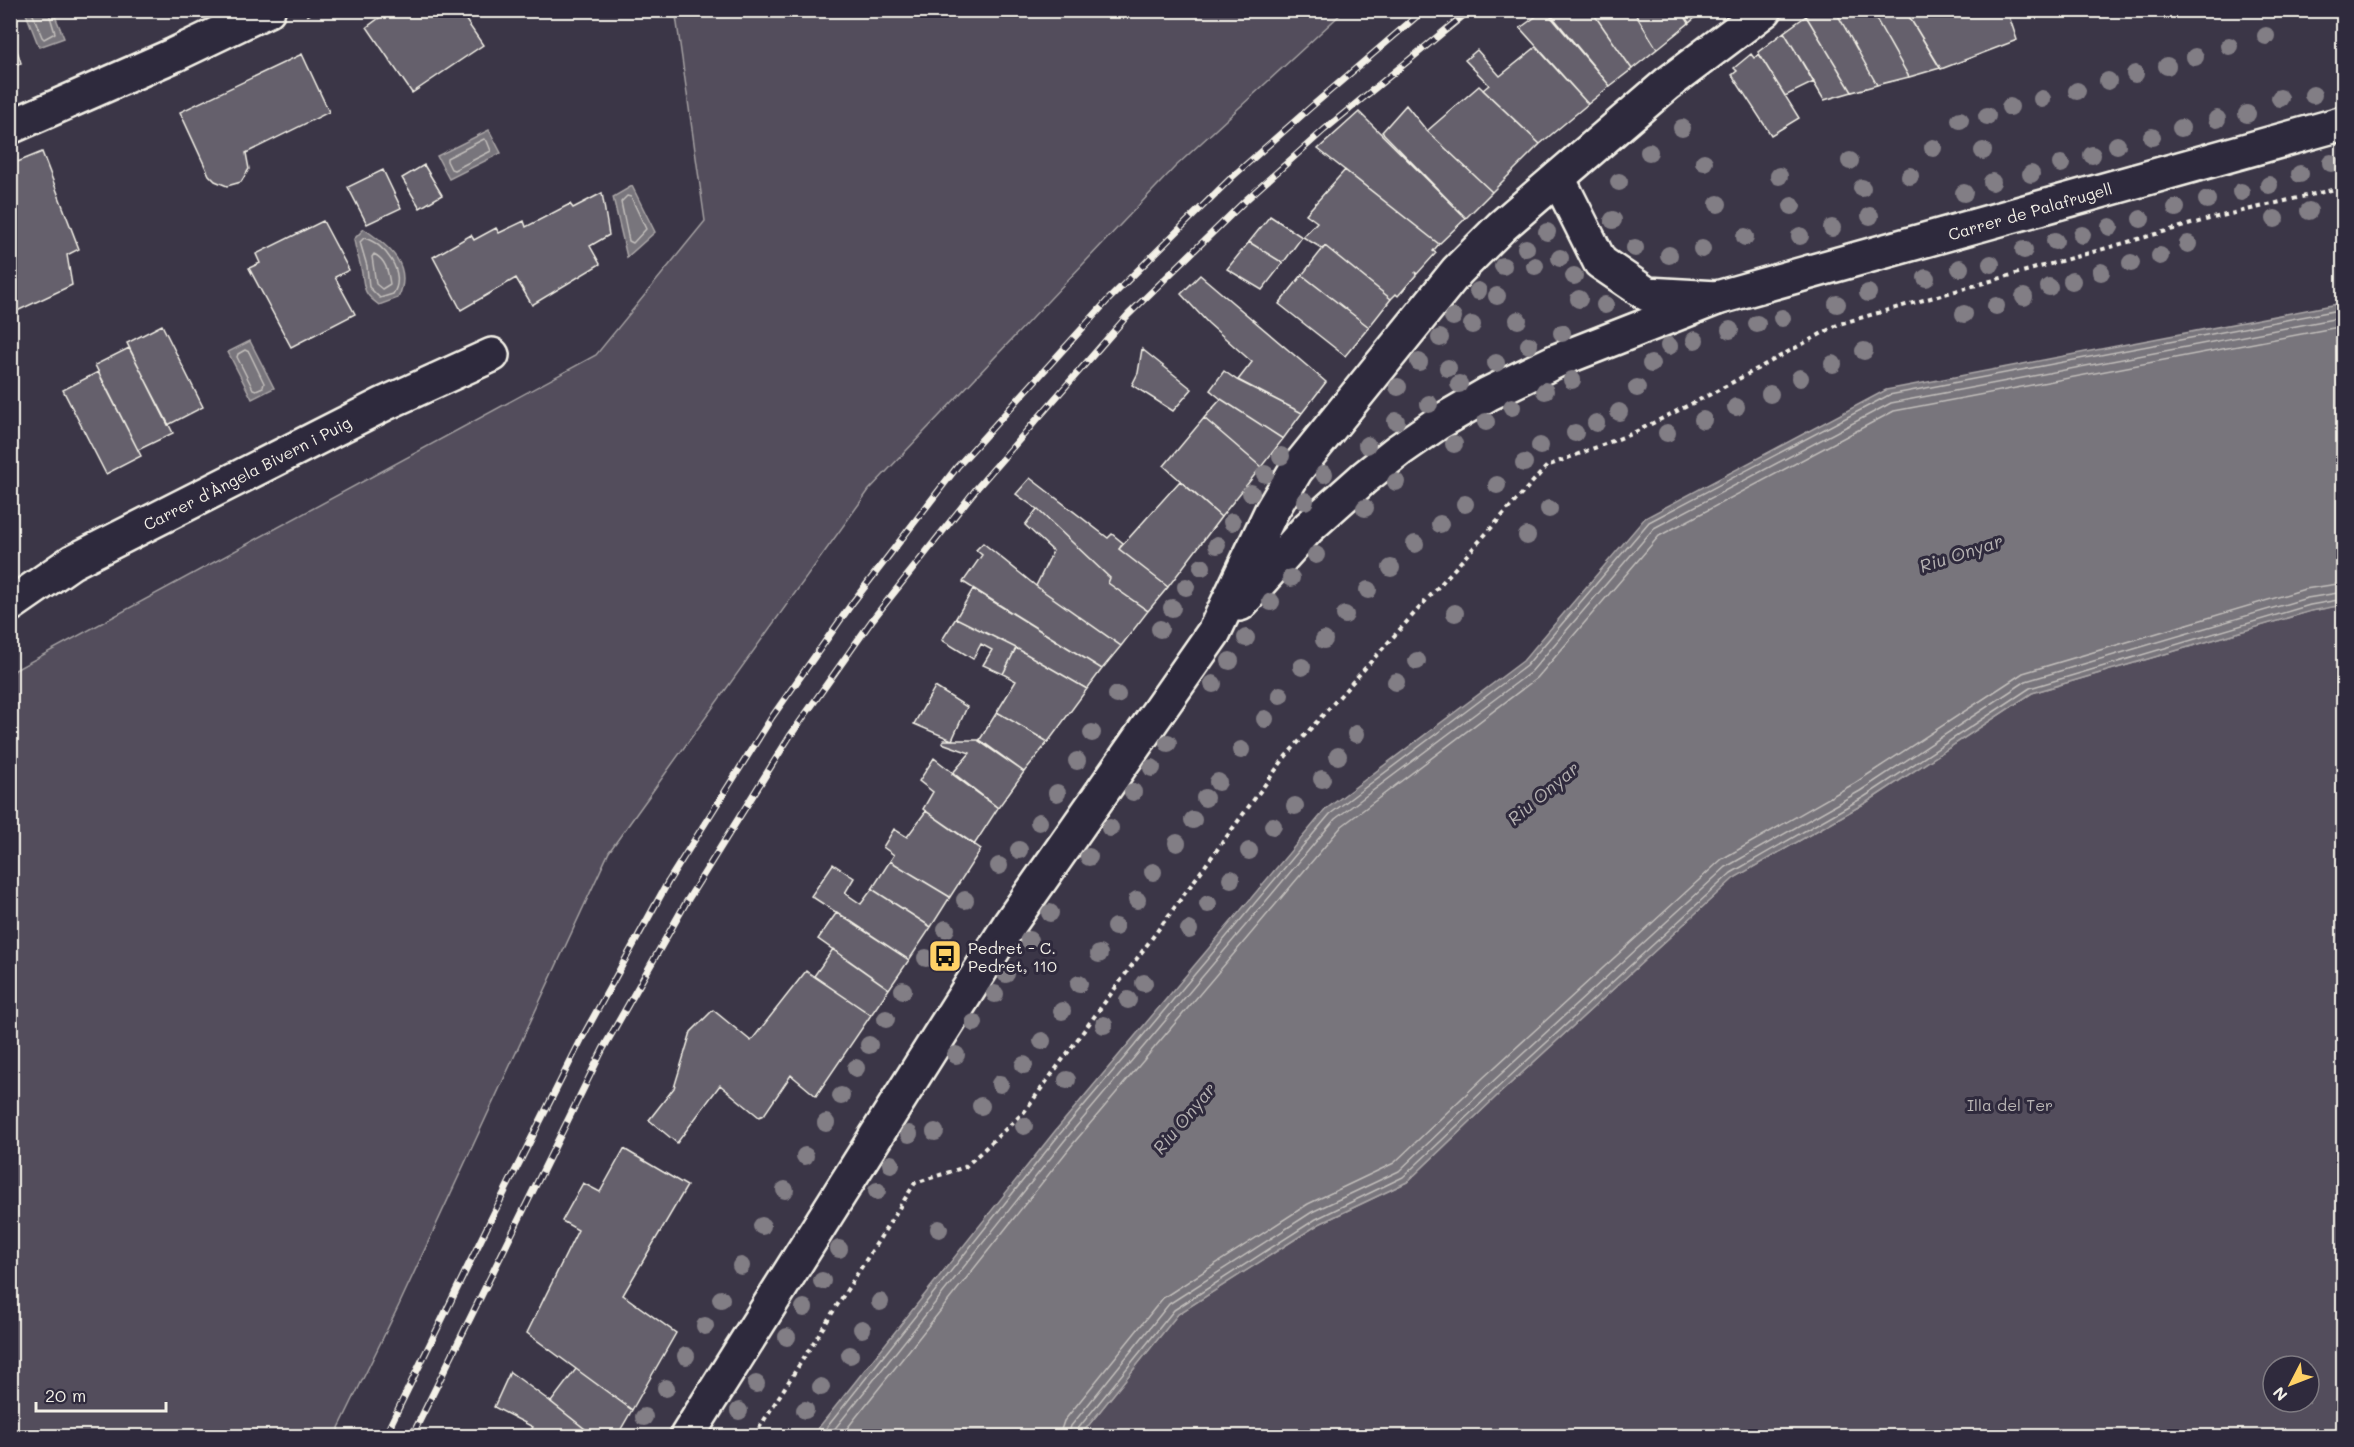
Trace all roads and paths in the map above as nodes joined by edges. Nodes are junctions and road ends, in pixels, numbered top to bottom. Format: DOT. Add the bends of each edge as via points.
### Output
graph roads {
  1 [pos="267,10"];
  2 [pos="1765,10"];
  3 [pos="2343,123"];
  4 [pos="10,127"];
  5 [pos="1558,178"];
  6 [pos="2343,187"];
  7 [pos="1717,298"];
  8 [pos="492,355"];
  9 [pos="10,605"];
  10 [pos="1214,632"];
  11 [pos="687,1437"];
  12 [pos="754,1437"];
  1 -- 4 [label="street"];
  2 -- 5 [label="street" via="1667,84"];
  3 -- 7 [label="street, Carrer de Palafrugell"];
  5 -- 7 [label="street, Carrer de Palafrugell" via="1600,262 1647,294"];
  5 -- 10 [label="street" via="1457,271 1296,470 1271,512"];
  6 -- 12 [label="path" via="2209,219 1839,324 1631,434 1547,466 1286,756 1024,1112 964,1167 915,1183"];
  7 -- 10 [label="street, Carrer de Palafrugell" via="1556,361 1438,423 1365,477 1308,528"];
  8 -- 9 [label="street, Carrer d'Àngela Bivern i Puig" via="384,404 72,562"];
  10 -- 11 [label="street" via="1009,925"];
}
